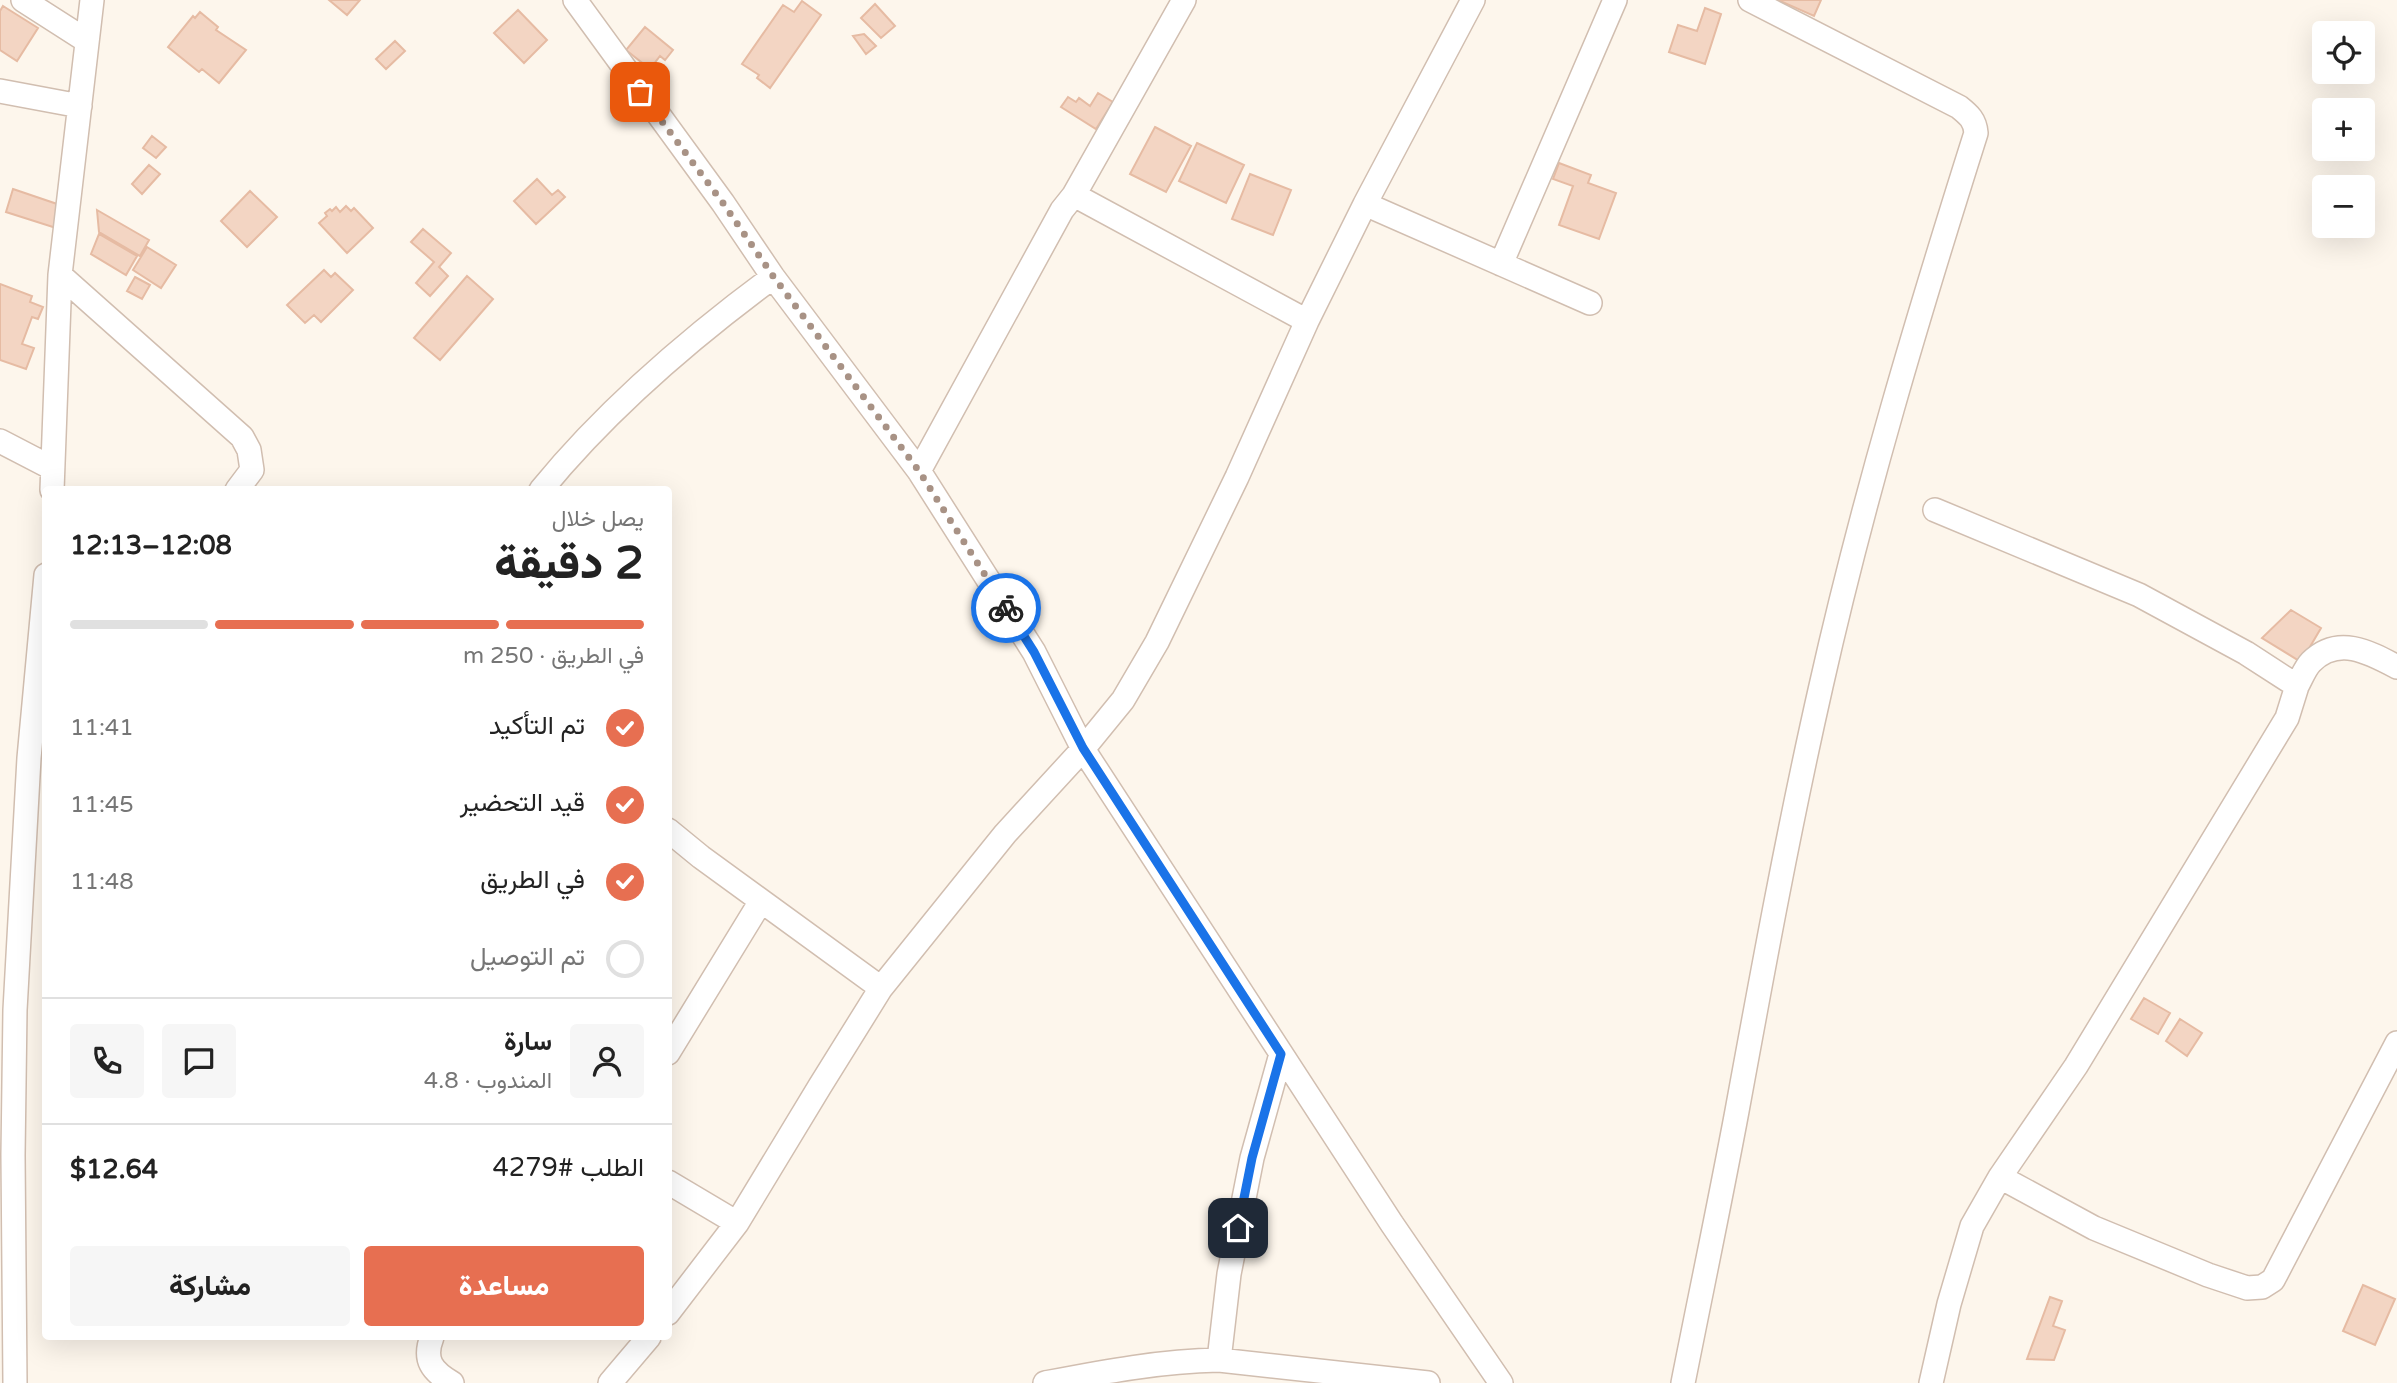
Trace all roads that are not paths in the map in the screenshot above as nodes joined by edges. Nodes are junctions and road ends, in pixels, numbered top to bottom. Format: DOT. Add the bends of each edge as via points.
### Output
graph roads {
  1 [pos="23,0"];
  2 [pos="92,0"];
  3 [pos="575,0"];
  4 [pos="1184,0"];
  5 [pos="1473,0"];
  6 [pos="1615,0"];
  7 [pos="1750,0"];
  8 [pos="87,41"];
  9 [pos="0,92"];
  10 [pos="80,106"];
  11 [pos="1074,195"];
  12 [pos="1366,204"];
  13 [pos="1501,264"];
  14 [pos="60,275"];
  15 [pos="773,276"];
  16 [pos="1590,303"];
  17 [pos="1307,321"];
  18 [pos="0,441"];
  19 [pos="919,471"];
  20 [pos="52,479"];
  21 [pos="240,486"];
  22 [pos="545,486"];
  23 [pos="1935,510"];
  24 [pos="42,659"];
  25 [pos="2397,667"];
  26 [pos="2297,686"];
  27 [pos="1083,748"];
  28 [pos="37,764"];
  29 [pos="672,833"];
  30 [pos="761,901"];
  31 [pos="881,988"];
  32 [pos="8,1006"];
  33 [pos="2397,1043"];
  34 [pos="672,1046"];
  35 [pos="1281,1054"];
  36 [pos="2000,1177"];
  37 [pos="672,1184"];
  38 [pos="737,1223"];
  39 [pos="672,1308"];
  40 [pos="431,1340"];
  41 [pos="646,1340"];
  42 [pos="1219,1360"];
  43 [pos="18,1382"];
  44 [pos="452,1383"];
  45 [pos="610,1383"];
  46 [pos="1045,1383"];
  47 [pos="1428,1383"];
  48 [pos="1501,1383"];
  49 [pos="1683,1383"];
  50 [pos="1931,1383"];
  1 -- 8 [label="street"];
  2 -- 8 [label="street"];
  3 -- 15 [label="street"];
  4 -- 11 [label="street"];
  5 -- 12 [label="street"];
  6 -- 13 [label="street"];
  7 -- 49 [label="street" via="1959,107 1972,117 1976,133 1882,443 1821,685 1768,932"];
  8 -- 10 [label="street"];
  9 -- 10 [label="street"];
  10 -- 14 [label="street"];
  11 -- 17 [label="street"];
  11 -- 19 [label="street"];
  12 -- 13 [label="street"];
  12 -- 17 [label="street"];
  13 -- 16 [label="street"];
  14 -- 20 [label="street"];
  14 -- 21 [label="street" via="242,437 252,470"];
  15 -- 19 [label="street"];
  15 -- 22 [label="street" via="708,325 623,400"];
  17 -- 27 [label="street" via="1157,642 1123,700"];
  18 -- 20 [label="street"];
  19 -- 27 [label="street" via="1034,652"];
  23 -- 26 [label="street" via="2139,595"];
  24 -- 28 [label="street"];
  25 -- 26 [label="street" via="2343,646 2310,663"];
  26 -- 36 [label="street" via="2287,718 2076,1066"];
  27 -- 31 [label="street" via="1005,834"];
  27 -- 35 [label="street"];
  28 -- 32 [label="street"];
  29 -- 30 [label="street"];
  30 -- 31 [label="street"];
  30 -- 34 [label="street"];
  31 -- 38 [label="street"];
  32 -- 43 [label="street"];
  33 -- 36 [label="street" via="2273,1280 2262,1287 2247,1288 2208,1275 2094,1228"];
  35 -- 42 [label="street" via="1252,1158 1231,1261"];
  35 -- 48 [label="street"];
  36 -- 50 [label="street" via="1972,1226"];
  37 -- 38 [label="street"];
  38 -- 39 [label="street"];
  40 -- 44 [label="street" via="429,1365"];
  41 -- 45 [label="street"];
  42 -- 46 [label="street" via="1105,1371"];
  42 -- 47 [label="street"];
}
